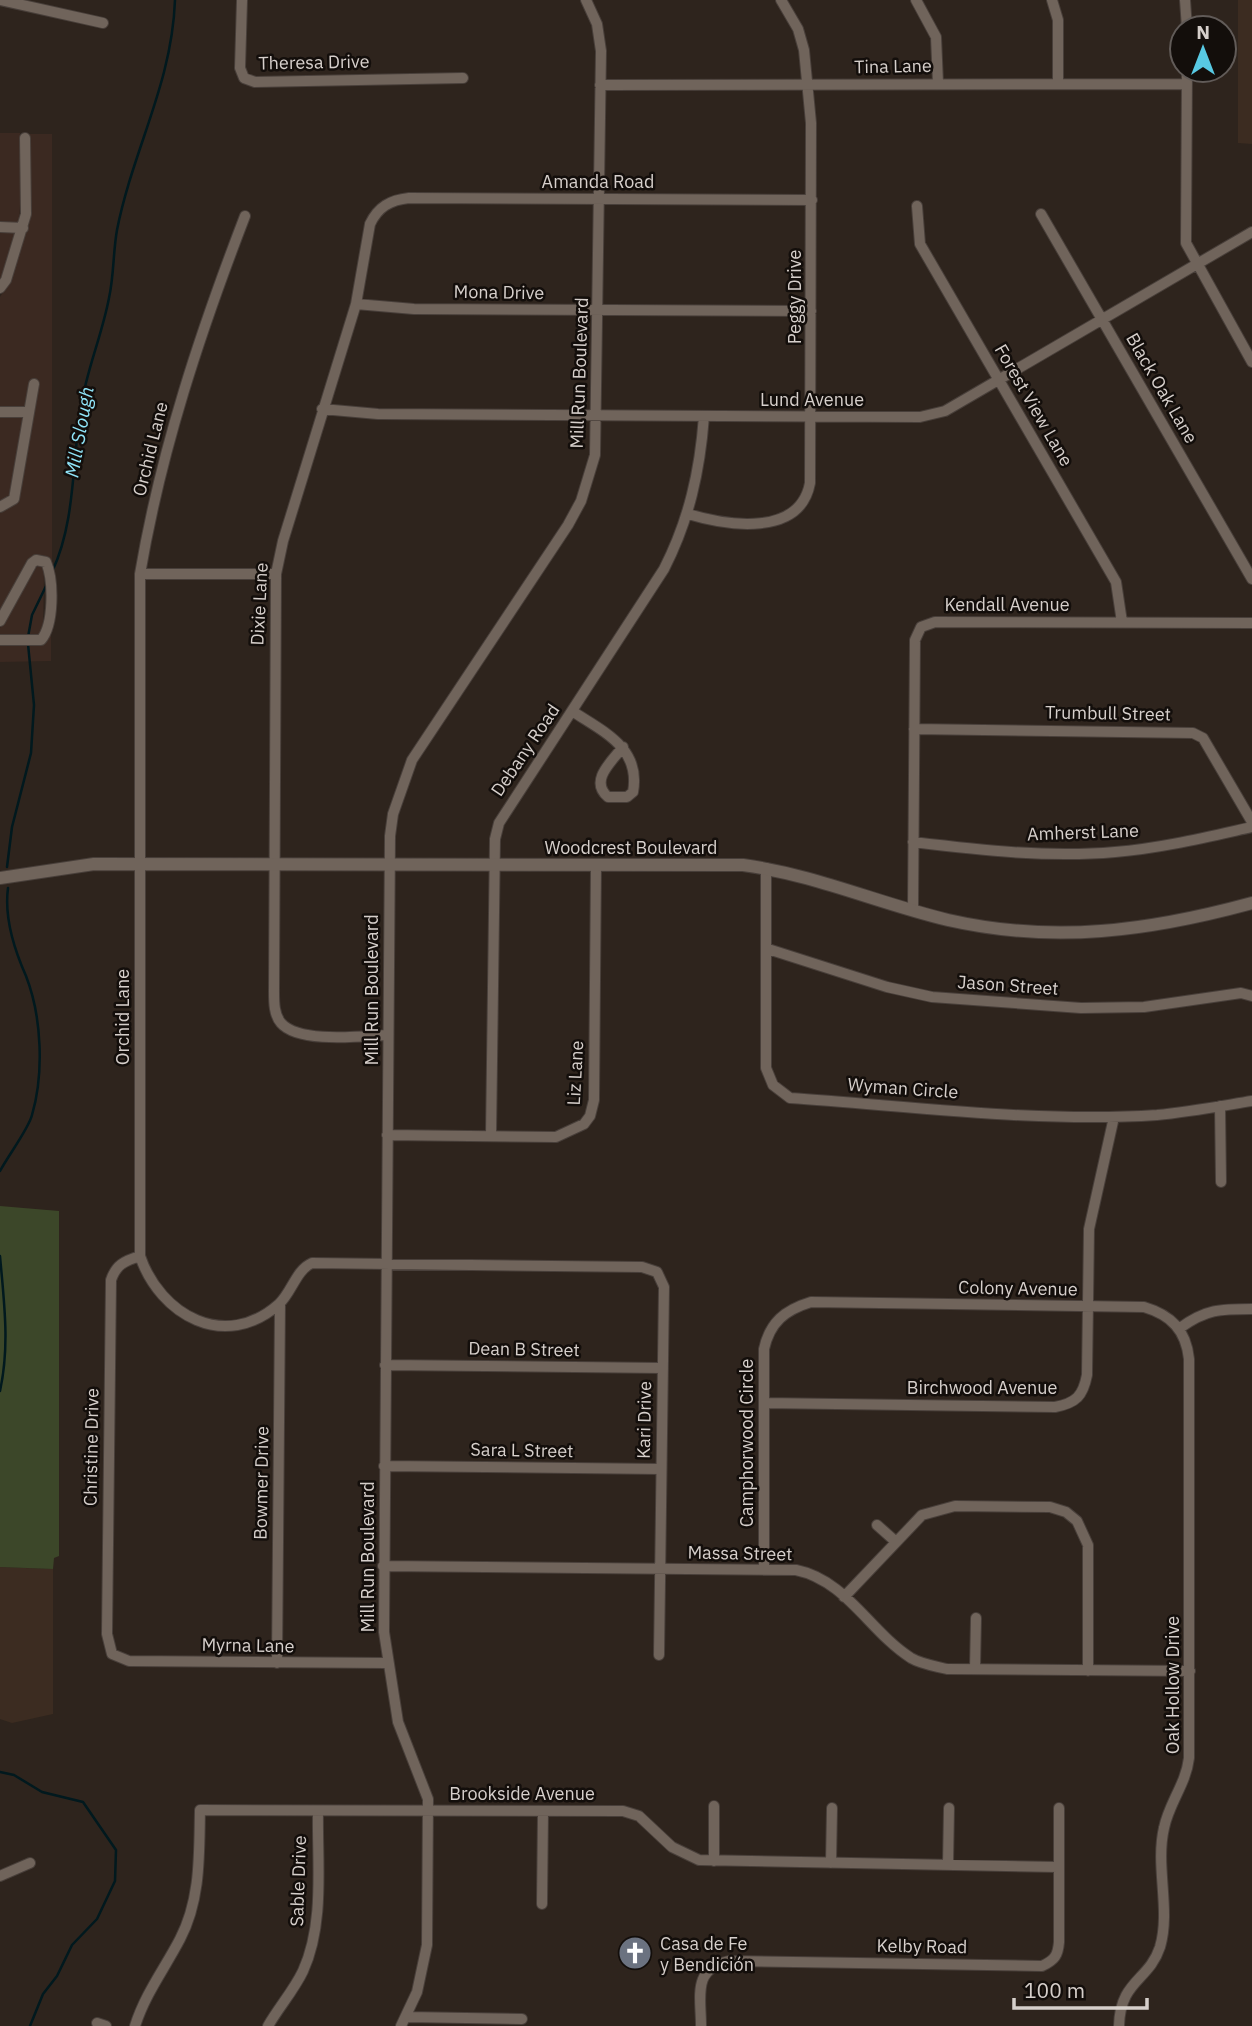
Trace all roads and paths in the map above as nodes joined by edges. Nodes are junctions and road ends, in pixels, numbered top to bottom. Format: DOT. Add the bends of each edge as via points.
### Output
graph roads {
  1 [pos="0,0"];
  2 [pos="242,0"];
  3 [pos="586,0"];
  4 [pos="781,0"];
  5 [pos="916,0"];
  6 [pos="1052,0"];
  7 [pos="103,23"];
  8 [pos="463,78"];
  9 [pos="938,83"];
  10 [pos="1058,83"];
  11 [pos="808,84"];
  12 [pos="1168,84"];
  13 [pos="1187,84"];
  14 [pos="600,85"];
  15 [pos="25,138"];
  16 [pos="599,198"];
  17 [pos="812,200"];
  18 [pos="385,205"];
  19 [pos="917,206"];
  20 [pos="1041,214"];
  21 [pos="245,216"];
  22 [pos="0,227"];
  23 [pos="23,228"];
  24 [pos="1252,232"];
  25 [pos="1196,264"];
  26 [pos="0,288"];
  27 [pos="356,304"];
  28 [pos="598,310"];
  29 [pos="811,311"];
  30 [pos="1101,319"];
  31 [pos="1250,356"];
  32 [pos="998,380"];
  33 [pos="34,384"];
  34 [pos="322,409"];
  35 [pos="0,412"];
  36 [pos="29,412"];
  37 [pos="598,415"];
  38 [pos="704,416"];
  39 [pos="810,416"];
  40 [pos="0,507"];
  41 [pos="688,514"];
  42 [pos="140,574"];
  43 [pos="276,574"];
  44 [pos="1252,579"];
  45 [pos="0,621"];
  46 [pos="1122,622"];
  47 [pos="1252,623"];
  48 [pos="0,640"];
  49 [pos="572,711"];
  50 [pos="914,729"];
  51 [pos="623,747"];
  52 [pos="1252,824"];
  53 [pos="913,842"];
  54 [pos="139,864"];
  55 [pos="389,864"];
  56 [pos="273,865"];
  57 [pos="495,865"];
  58 [pos="596,865"];
  59 [pos="766,868"];
  60 [pos="0,878"];
  61 [pos="1252,903"];
  62 [pos="913,910"];
  63 [pos="768,949"];
  64 [pos="1252,996"];
  65 [pos="388,1035"];
  66 [pos="1252,1101"];
  67 [pos="1220,1106"];
  68 [pos="1114,1116"];
  69 [pos="387,1135"];
  70 [pos="491,1136"];
  71 [pos="1221,1182"];
  72 [pos="139,1256"];
  73 [pos="386,1265"];
  74 [pos="657,1272"];
  75 [pos="280,1303"];
  76 [pos="1087,1306"];
  77 [pos="1252,1309"];
  78 [pos="776,1319"];
  79 [pos="1180,1328"];
  80 [pos="385,1365"];
  81 [pos="662,1368"];
  82 [pos="764,1403"];
  83 [pos="384,1466"];
  84 [pos="660,1469"];
  85 [pos="877,1525"];
  86 [pos="895,1541"];
  87 [pos="383,1566"];
  88 [pos="660,1570"];
  89 [pos="764,1570"];
  90 [pos="844,1597"];
  91 [pos="976,1618"];
  92 [pos="112,1654"];
  93 [pos="659,1655"];
  94 [pos="277,1663"];
  95 [pos="386,1663"];
  96 [pos="975,1669"];
  97 [pos="1088,1671"];
  98 [pos="1190,1671"];
  99 [pos="714,1806"];
  100 [pos="832,1808"];
  101 [pos="949,1808"];
  102 [pos="1059,1808"];
  103 [pos="428,1810"];
  104 [pos="318,1811"];
  105 [pos="542,1811"];
  106 [pos="714,1861"];
  107 [pos="30,1863"];
  108 [pos="831,1863"];
  109 [pos="948,1865"];
  110 [pos="1059,1867"];
  111 [pos="0,1876"];
  112 [pos="542,1904"];
  113 [pos="522,2020"];
  114 [pos="404,2021"];
  115 [pos="135,2026"];
  116 [pos="268,2026"];
  117 [pos="701,2026"];
  118 [pos="1119,2026"];
  1 -- 7 [label="street"];
  2 -- 8 [label="street, Theresa Drive" via="240,68 244,78 255,82"];
  3 -- 14 [label="street, Mill Run Boulevard" via="597,24"];
  4 -- 11 [label="street, Peggy Drive" via="798,29"];
  5 -- 9 [label="street" via="936,37"];
  6 -- 10 [label="street" via="1058,20"];
  9 -- 10 [label="street, Tina Lane"];
  9 -- 11 [label="street, Tina Lane"];
  10 -- 12 [label="street, Tina Lane"];
  11 -- 14 [label="street, Tina Lane"];
  11 -- 17 [label="street, Peggy Drive"];
  13 -- 25 [label="street" via="1186,243"];
  14 -- 16 [label="street, Mill Run Boulevard"];
  15 -- 23 [label="street"];
  16 -- 17 [label="street, Amanda Road"];
  16 -- 18 [label="street, Amanda Road" via="409,198"];
  16 -- 28 [label="street, Mill Run Boulevard"];
  17 -- 29 [label="street, Peggy Drive"];
  18 -- 27 [label="street, Dixie Lane" via="370,224"];
  19 -- 32 [label="street, Forest View Lane" via="920,244"];
  20 -- 30 [label="street, Black Oak Lane"];
  21 -- 42 [label="street, Orchid Lane" via="187,377"];
  22 -- 23 [label="street"];
  23 -- 26 [label="street"];
  24 -- 25 [label="street, Lund Avenue"];
  25 -- 30 [label="street, Lund Avenue"];
  25 -- 31 [label="street"];
  27 -- 28 [label="street, Mona Drive" via="414,309"];
  27 -- 34 [label="street, Dixie Lane"];
  28 -- 29 [label="street, Mona Drive"];
  28 -- 37 [label="street, Mill Run Boulevard"];
  29 -- 39 [label="street, Peggy Drive"];
  30 -- 32 [label="street, Lund Avenue"];
  30 -- 44 [label="street, Black Oak Lane"];
  32 -- 39 [label="street, Lund Avenue" via="945,411 920,417"];
  32 -- 46 [label="street, Forest View Lane" via="1116,582"];
  33 -- 36 [label="street"];
  34 -- 37 [label="street, Lund Avenue" via="378,414"];
  34 -- 43 [label="street, Dixie Lane"];
  35 -- 36 [label="street"];
  36 -- 40 [label="street" via="14,499"];
  37 -- 38 [label="street, Lund Avenue"];
  37 -- 55 [label="street, Mill Run Boulevard" via="595,454 581,501 412,760 393,814"];
  38 -- 39 [label="street, Lund Avenue"];
  38 -- 41 [label="street, Debany Road"];
  39 -- 41 [label="street, Peggy Drive" via="810,483 800,508 792,515 772,522 725,523"];
  41 -- 49 [label="street, Debany Road" via="664,569"];
  42 -- 43 [label="street"];
  42 -- 54 [label="street, Orchid Lane"];
  43 -- 56 [label="street, Dixie Lane"];
  45 -- 48 [label="street" via="32,563 42,560 48,568 47,633 41,640"];
  46 -- 47 [label="street, Kendall Avenue"];
  46 -- 50 [label="street, Kendall Avenue" via="935,622 921,627 915,640"];
  49 -- 51 [label="street"];
  49 -- 57 [label="street, Debany Road" via="503,816 495,839"];
  50 -- 52 [label="street, Trumbull Street" via="1193,733 1203,738"];
  50 -- 53 [label="street, Kendall Avenue"];
  51 -- 51 [label="street" via="634,769 632,792 626,797 608,797 599,783"];
  52 -- 53 [label="street, Amherst Lane" via="1187,842 1114,852 988,850"];
  53 -- 62 [label="street, Kendall Avenue"];
  54 -- 56 [label="street, Woodcrest Boulevard"];
  54 -- 60 [label="street, Woodcrest Boulevard" via="74,866"];
  54 -- 72 [label="street, Orchid Lane"];
  55 -- 56 [label="street, Woodcrest Boulevard"];
  55 -- 57 [label="street, Woodcrest Boulevard"];
  55 -- 65 [label="street, Mill Run Boulevard"];
  56 -- 65 [label="street, Dixie Lane" via="274,992 281,1023 309,1036"];
  57 -- 58 [label="street, Woodcrest Boulevard"];
  57 -- 70 [label="street, Debany Road"];
  58 -- 59 [label="street, Woodcrest Boulevard"];
  58 -- 70 [label="street, Liz Lane" via="594,1100 590,1116 572,1132 556,1137"];
  59 -- 62 [label="street, Woodcrest Boulevard" via="825,881"];
  59 -- 63 [label="street, Wyman Circle"];
  61 -- 62 [label="street, Woodcrest Boulevard" via="1153,928 1080,933 989,927"];
  63 -- 64 [label="street, Jason Street" via="932,997 1081,1008 1144,1007 1241,993"];
  63 -- 68 [label="street, Wyman Circle" via="766,1068 773,1085 790,1098"];
  65 -- 69 [label="street, Mill Run Boulevard"];
  66 -- 67 [label="street, Wyman Circle"];
  67 -- 68 [label="street, Wyman Circle"];
  67 -- 71 [label="street"];
  68 -- 76 [label="street, Birchwood Avenue" via="1089,1229"];
  69 -- 70 [label="street, Liz Lane"];
  69 -- 73 [label="street, Mill Run Boulevard"];
  72 -- 75 [label="street, Orchid Lane" via="147,1277 165,1301 198,1321 220,1325 249,1321"];
  72 -- 92 [label="street, Christine Drive" via="124,1261 111,1280 107,1634"];
  73 -- 74 [label="street, Orchid Lane" via="642,1267"];
  73 -- 75 [label="street, Orchid Lane" via="313,1263 305,1266"];
  73 -- 80 [label="street, Mill Run Boulevard"];
  74 -- 81 [label="street, Kari Drive" via="664,1287"];
  75 -- 94 [label="street, Bowmer Drive"];
  76 -- 78 [label="street, Colony Avenue" via="811,1302"];
  76 -- 79 [label="street, Colony Avenue" via="1144,1307 1164,1313"];
  76 -- 82 [label="street, Birchwood Avenue" via="1087,1375 1084,1390 1070,1404"];
  77 -- 79 [label="street" via="1199,1314"];
  78 -- 82 [label="street, Camphorwood Circle" via="764,1349"];
  79 -- 98 [label="street, Oak Hollow Drive" via="1189,1359"];
  80 -- 81 [label="street, Dean B Street"];
  80 -- 83 [label="street, Mill Run Boulevard"];
  81 -- 84 [label="street, Kari Drive"];
  82 -- 89 [label="street, Camphorwood Circle"];
  83 -- 84 [label="street, Sara L Street"];
  83 -- 87 [label="street, Mill Run Boulevard"];
  84 -- 88 [label="street, Kari Drive"];
  85 -- 86 [label="street"];
  86 -- 90 [label="street"];
  86 -- 97 [label="street" via="922,1515 938,1508 1050,1507 1066,1512 1084,1532 1088,1545"];
  87 -- 88 [label="street, Massa Street"];
  87 -- 95 [label="street, Mill Run Boulevard"];
  88 -- 89 [label="street, Massa Street"];
  88 -- 93 [label="street, Kari Drive"];
  89 -- 90 [label="street, Massa Street" via="809,1573"];
  90 -- 96 [label="street, Massa Street" via="912,1659 947,1669"];
  91 -- 96 [label="street"];
  92 -- 94 [label="street, Myrna Lane" via="129,1661"];
  94 -- 95 [label="street, Myrna Lane"];
  95 -- 103 [label="street, Mill Run Boulevard" via="398,1722 426,1788"];
  96 -- 97 [label="street, Massa Street"];
  97 -- 98 [label="street, Massa Street"];
  98 -- 118 [label="street, Oak Hollow Drive" via="1188,1769 1162,1843 1160,1946 1126,1993"];
  99 -- 106 [label="street"];
  100 -- 108 [label="street"];
  101 -- 109 [label="street"];
  102 -- 110 [label="street"];
  103 -- 104 [label="street, Brookside Avenue"];
  103 -- 105 [label="street, Brookside Avenue"];
  103 -- 114 [label="street, Mill Run Boulevard" via="428,1945 424,1971"];
  104 -- 115 [label="street, Brookside Avenue" via="200,1810 198,1889 181,1938 150,1989"];
  104 -- 116 [label="street, Sable Drive" via="316,1925 311,1949 302,1973"];
  105 -- 106 [label="street, Brookside Avenue" via="631,1813 651,1825 672,1847 699,1860"];
  105 -- 112 [label="street"];
  106 -- 108 [label="street, Brookside Avenue"];
  107 -- 111 [label="street"];
  108 -- 109 [label="street, Brookside Avenue"];
  109 -- 110 [label="street, Brookside Avenue"];
  110 -- 117 [label="street, Kelby Road" via="1058,1954 1042,1966 729,1961 708,1969 701,1979"];
  113 -- 114 [label="street"];
}
